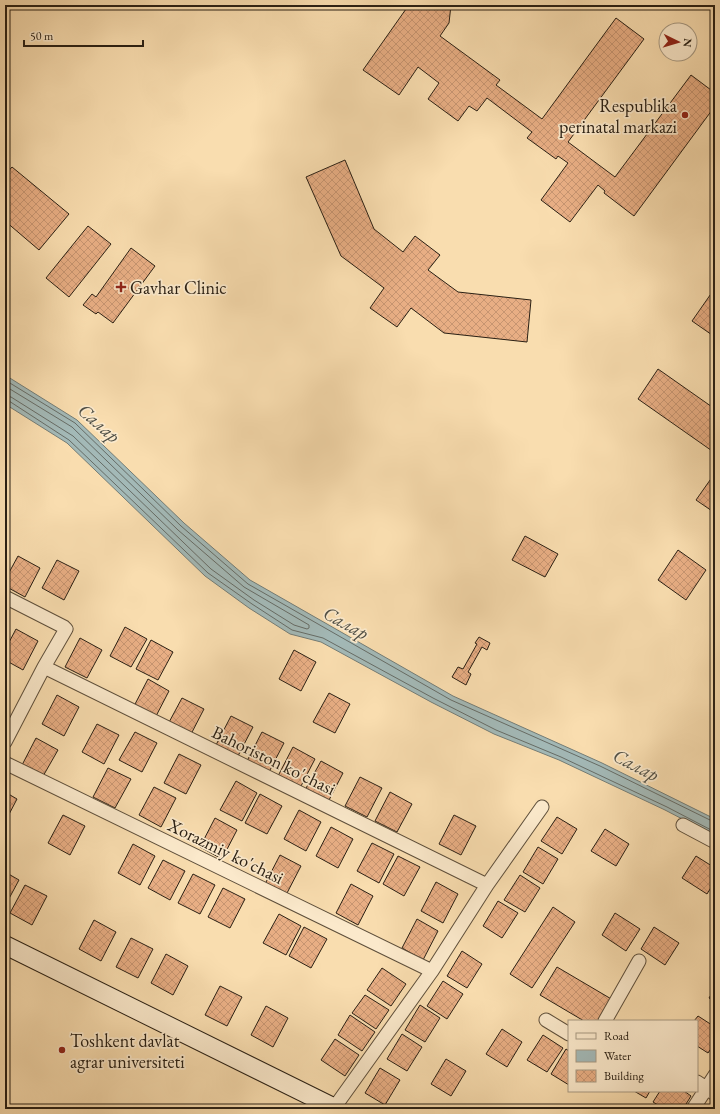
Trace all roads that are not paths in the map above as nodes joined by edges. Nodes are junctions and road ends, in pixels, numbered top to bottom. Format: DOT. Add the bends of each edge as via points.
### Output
graph roads {
  1 [pos="5,597"];
  2 [pos="44,667"];
  3 [pos="5,742"];
  4 [pos="5,763"];
  5 [pos="542,807"];
  6 [pos="683,825"];
  7 [pos="715,842"];
  8 [pos="487,885"];
  9 [pos="5,945"];
  10 [pos="639,961"];
  11 [pos="432,972"];
  12 [pos="546,1020"];
  13 [pos="606,1020"];
  14 [pos="568,1033"];
  15 [pos="715,1075"];
  16 [pos="706,1088"];
  17 [pos="336,1108"];
  18 [pos="693,1109"];
  1 -- 2 [label="street" via="66,629"];
  2 -- 3 [label="street"];
  2 -- 8 [label="street, Bahoriston ko'chasi"];
  4 -- 11 [label="street, Xorazmiy ko'chasi"];
  5 -- 8 [label="street"];
  6 -- 7 [label="street"];
  8 -- 11 [label="street"];
  9 -- 17 [label="main road"];
  10 -- 13 [label="street"];
  11 -- 17 [label="street"];
  12 -- 14 [label="street"];
  15 -- 16 [label="street"];
  16 -- 18 [label="street"];
}
